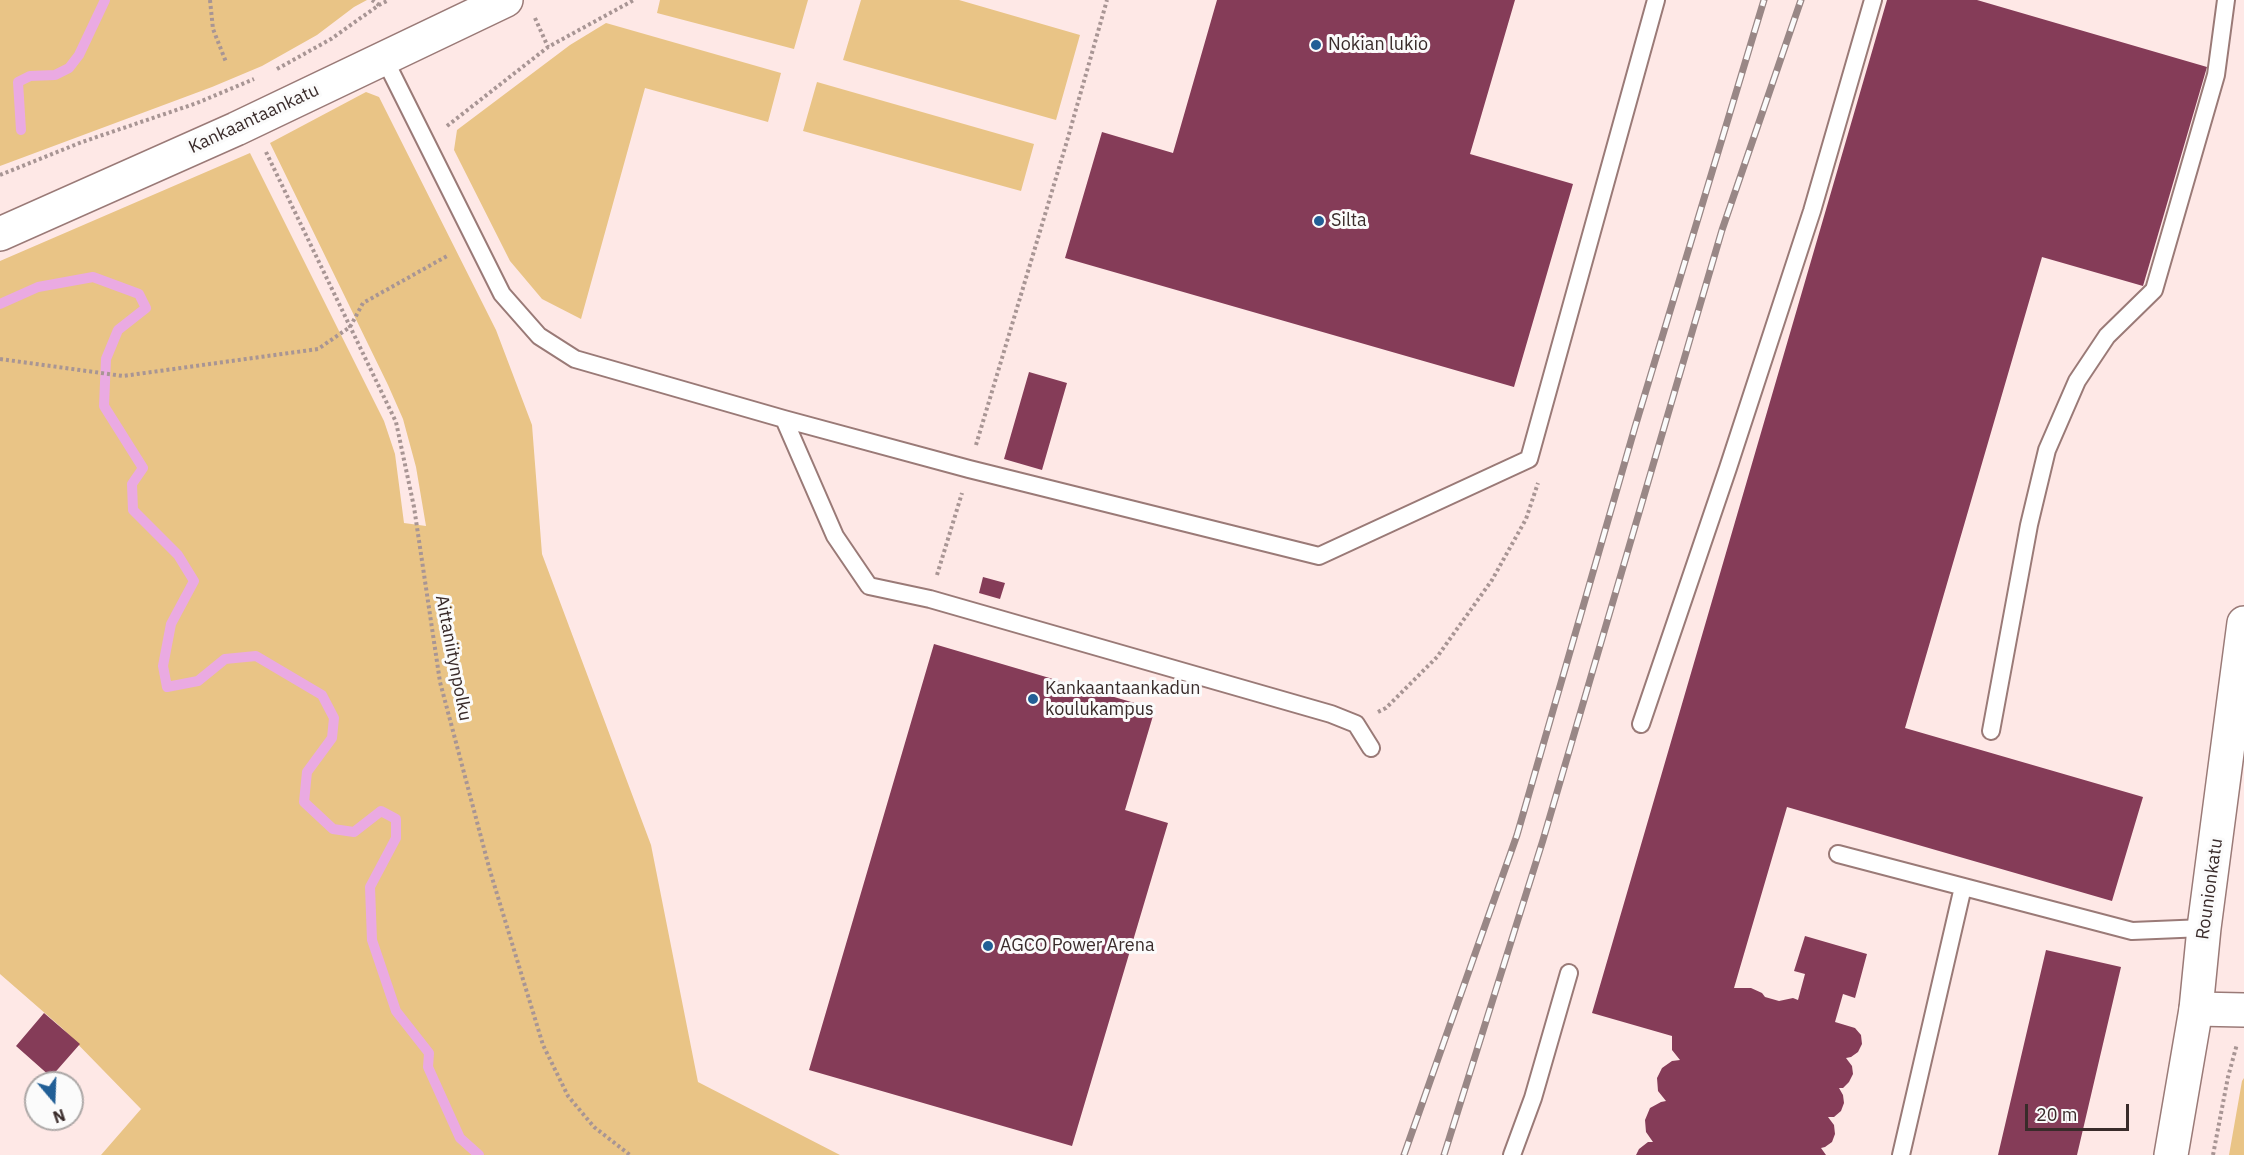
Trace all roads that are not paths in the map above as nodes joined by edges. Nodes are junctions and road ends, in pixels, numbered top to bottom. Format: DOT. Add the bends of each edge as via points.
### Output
graph roads {
  1 [pos="1656,0"];
  2 [pos="1873,0"];
  3 [pos="2226,0"];
  4 [pos="519,5"];
  5 [pos="384,58"];
  6 [pos="0,234"];
  7 [pos="784,419"];
  8 [pos="2244,623"];
  9 [pos="1641,724"];
  10 [pos="1991,731"];
  11 [pos="1371,748"];
  12 [pos="1838,854"];
  13 [pos="1963,887"];
  14 [pos="2204,928"];
  15 [pos="1569,974"];
  16 [pos="2196,1009"];
  17 [pos="2244,1010"];
  18 [pos="1512,1155"];
  19 [pos="1901,1155"];
  20 [pos="2171,1155"];
  1 -- 7 [label="lane" via="1529,459 1319,556"];
  2 -- 9 [label="lane" via="1812,211"];
  3 -- 10 [label="lane" via="2216,75 2154,290 2107,336 2077,381 2047,450"];
  4 -- 5 [label="street, Kankaantaankatu"];
  5 -- 6 [label="street, Kankaantaankatu"];
  5 -- 7 [label="lane" via="502,294 539,336 575,359"];
  7 -- 11 [label="lane" via="835,536 868,586 930,598 1292,701 1356,724"];
  8 -- 14 [label="street, Rounionkatu"];
  12 -- 13 [label="lane"];
  13 -- 14 [label="lane" via="2132,931"];
  13 -- 19 [label="lane"];
  14 -- 16 [label="street, Rounionkatu"];
  15 -- 18 [label="lane"];
  16 -- 17 [label="street"];
  16 -- 20 [label="street, Rounionkatu"];
}
